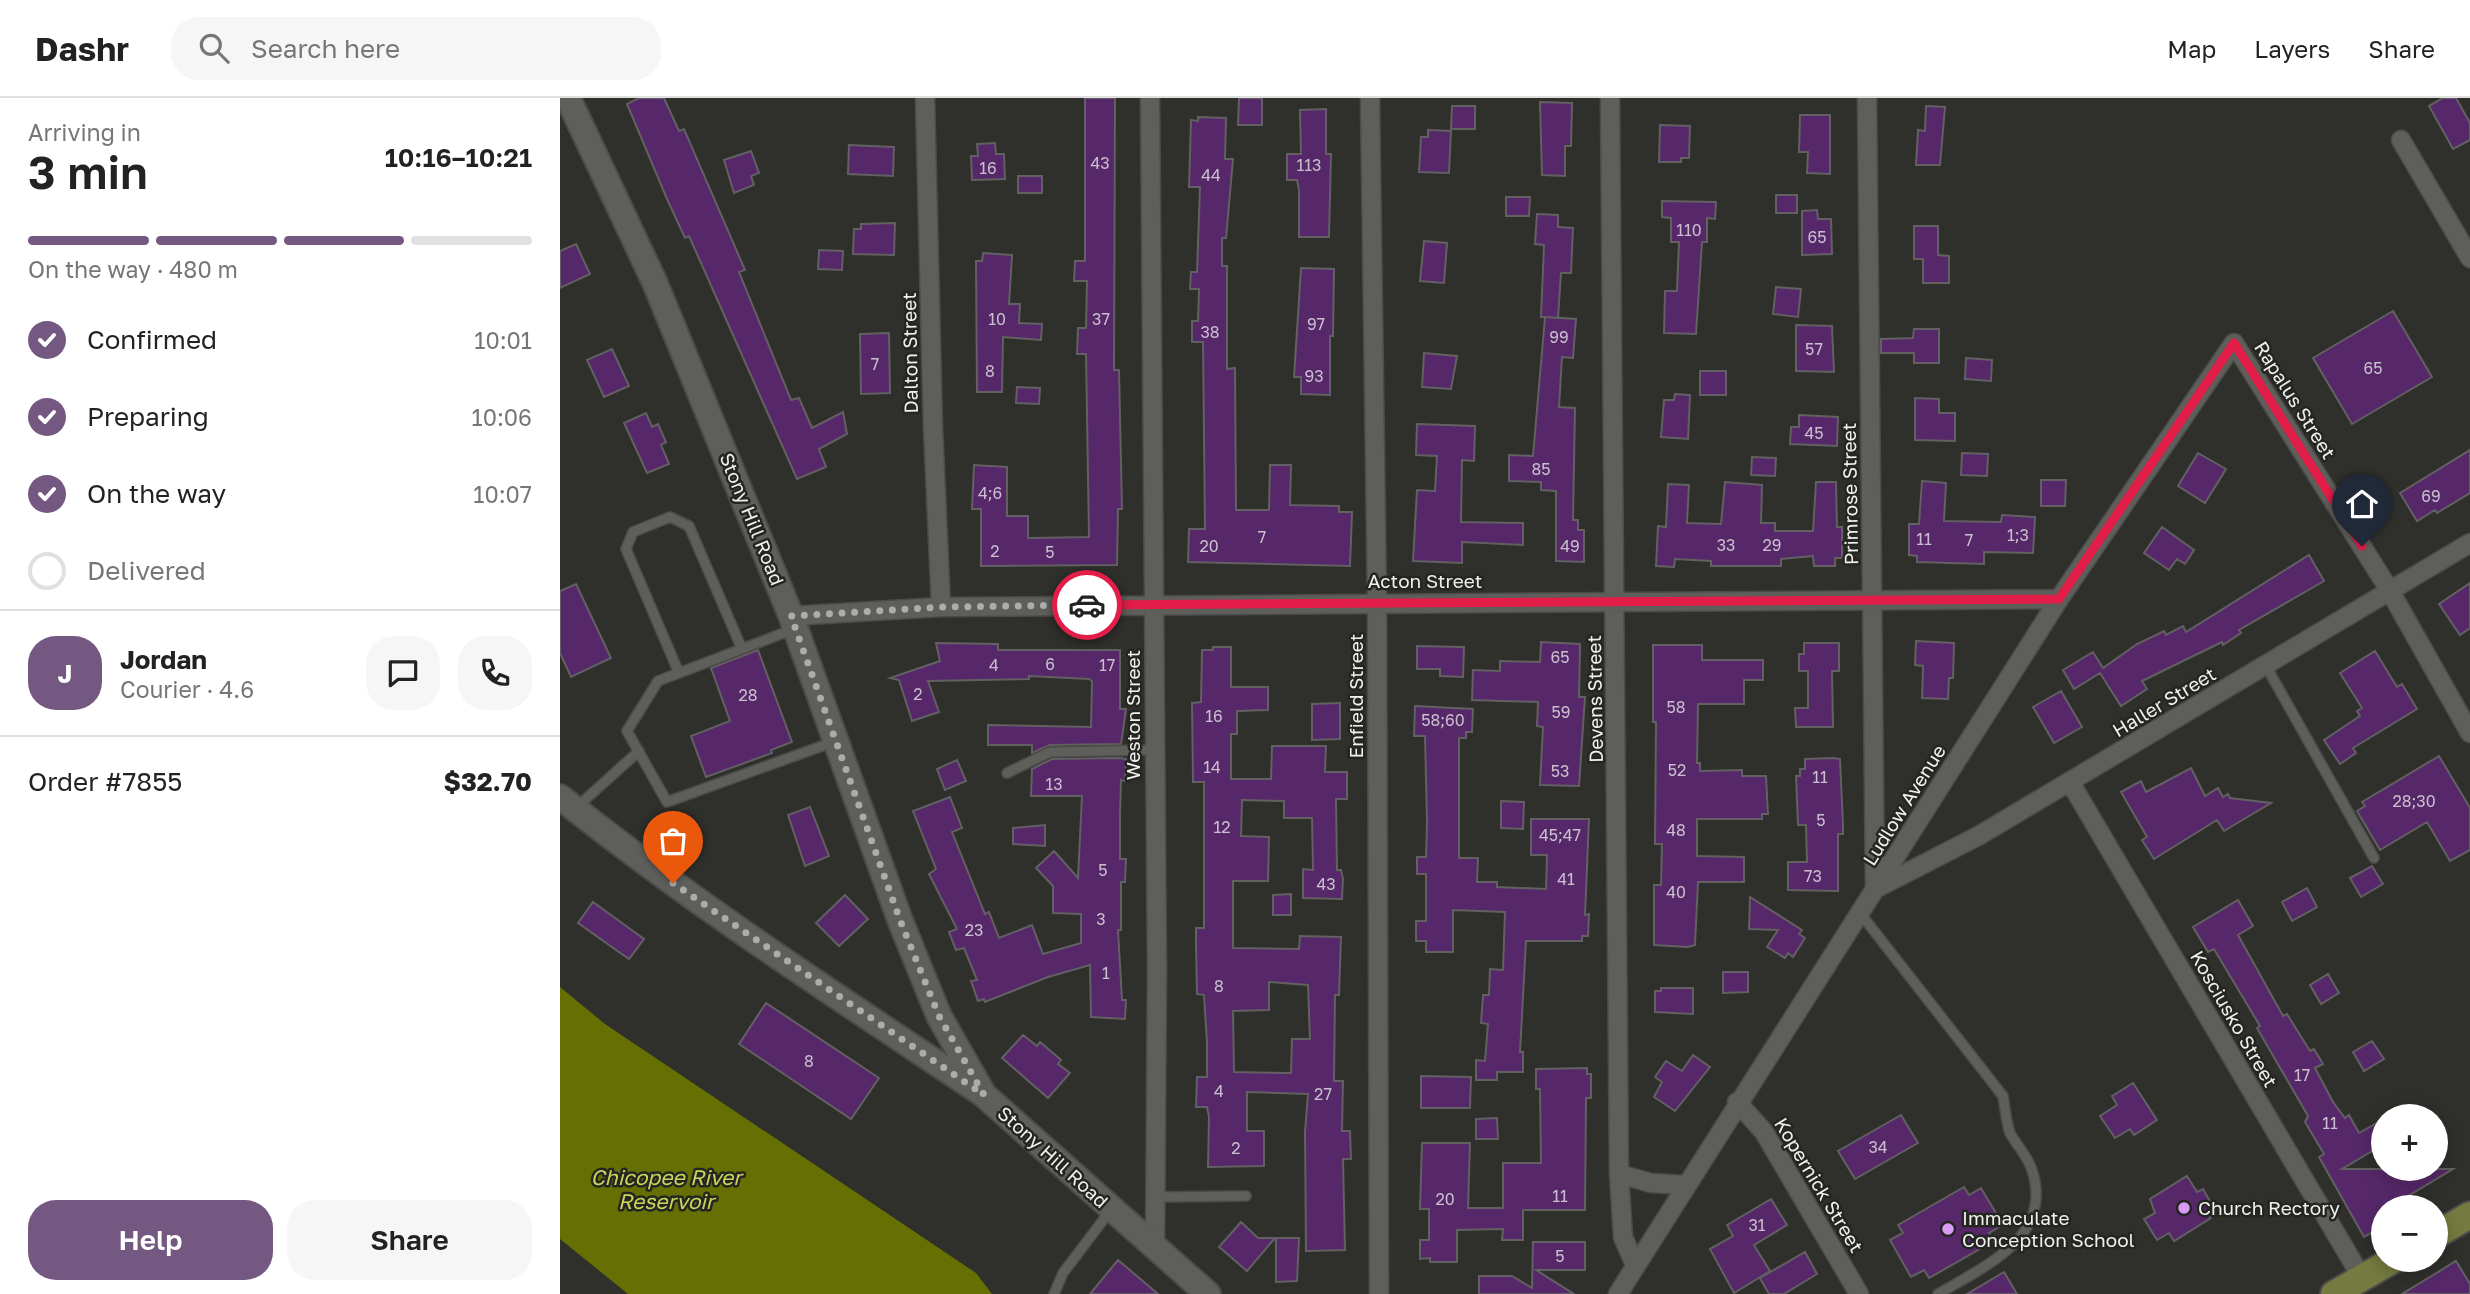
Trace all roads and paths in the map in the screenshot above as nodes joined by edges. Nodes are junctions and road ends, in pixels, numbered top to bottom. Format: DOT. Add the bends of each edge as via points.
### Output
graph roads {
  1 [pos="568,98"];
  2 [pos="925,98"];
  3 [pos="1150,98"];
  4 [pos="1370,98"];
  5 [pos="1610,98"];
  6 [pos="1867,98"];
  7 [pos="2401,140"];
  8 [pos="2470,258"];
  9 [pos="2234,343"];
  10 [pos="2470,542"];
  11 [pos="2390,591"];
  12 [pos="2059,599"];
  13 [pos="1615,601"];
  14 [pos="1873,601"];
  15 [pos="1377,602"];
  16 [pos="1153,604"];
  17 [pos="941,607"];
  18 [pos="793,622"];
  19 [pos="742,649"];
  20 [pos="2266,666"];
  21 [pos="679,673"];
  22 [pos="2470,733"];
  23 [pos="836,741"];
  24 [pos="1154,750"];
  25 [pos="639,751"];
  26 [pos="1006,774"];
  27 [pos="2070,782"];
  28 [pos="568,803"];
  29 [pos="2374,858"];
  30 [pos="1875,889"];
  31 [pos="1860,913"];
  32 [pos="984,1095"];
  33 [pos="1737,1102"];
  34 [pos="1619,1174"];
  35 [pos="1685,1185"];
  36 [pos="1246,1196"];
  37 [pos="1155,1197"];
  38 [pos="1112,1209"];
  39 [pos="2470,1215"];
  40 [pos="2448,1228"];
  41 [pos="1155,1248"];
  42 [pos="1635,1265"];
  43 [pos="2372,1272"];
  44 [pos="2362,1278"];
  45 [pos="1054,1294"];
  46 [pos="1208,1294"];
  47 [pos="1379,1294"];
  48 [pos="1618,1294"];
  49 [pos="1859,1294"];
  50 [pos="1938,1294"];
  51 [pos="2334,1294"];
  1 -- 18 [label="main road, Stony Hill Road" via="654,283"];
  2 -- 17 [label="street, Dalton Street"];
  3 -- 16 [label="street, Weston Street"];
  4 -- 15 [label="street, Enfield Street"];
  5 -- 13 [label="street, Devens Street"];
  6 -- 14 [label="street, Primrose Street"];
  7 -- 8 [label="street"];
  9 -- 11 [label="street, Rapalus Street"];
  9 -- 12 [label="street, Ludlow Avenue"];
  10 -- 11 [label="street, Haller Street"];
  11 -- 20 [label="street, Haller Street"];
  11 -- 22 [label="street, Rapalus Street"];
  12 -- 14 [label="street, Acton Street"];
  12 -- 30 [label="street, Ludlow Avenue"];
  13 -- 14 [label="street, Acton Street"];
  13 -- 15 [label="street, Acton Street"];
  13 -- 34 [label="street, Devens Street"];
  14 -- 30 [label="street, Primrose Street"];
  15 -- 16 [label="street, Acton Street"];
  15 -- 47 [label="street, Enfield Street"];
  16 -- 17 [label="street, Acton Street"];
  16 -- 24 [label="street, Weston Street"];
  17 -- 18 [label="street, Acton Street"];
  18 -- 19 [label="lane"];
  18 -- 23 [label="main road, Stony Hill Road"];
  19 -- 21 [label="lane"];
  19 -- 21 [label="lane" via="689,526 670,517 633,532 626,549"];
  20 -- 27 [label="street, Haller Street"];
  20 -- 29 [label="lane"];
  21 -- 25 [label="lane" via="657,681 628,731"];
  23 -- 25 [label="lane" via="667,802"];
  23 -- 32 [label="main road, Stony Hill Road" via="939,1016"];
  24 -- 26 [label="lane" via="1051,752"];
  24 -- 37 [label="street, Weston Street"];
  25 -- 28 [label="lane"];
  27 -- 30 [label="street, Haller Street"];
  27 -- 44 [label="street, Kosciusko Street"];
  28 -- 32 [label="main road" via="793,968"];
  30 -- 31 [label="street, Ludlow Avenue"];
  31 -- 33 [label="street, Ludlow Avenue"];
  31 -- 50 [label="lane" via="2003,1096 2010,1132 2029,1160 2035,1182 2033,1215 2017,1244"];
  32 -- 38 [label="main road, Stony Hill Road"];
  33 -- 35 [label="street, Ludlow Avenue"];
  33 -- 49 [label="street, Kopernick Street" via="1764,1132"];
  34 -- 35 [label="street" via="1651,1183"];
  34 -- 42 [label="street, Devens Street" via="1623,1237"];
  35 -- 42 [label="street, Ludlow Avenue"];
  36 -- 37 [label="lane"];
  37 -- 41 [label="street, Weston Street"];
  38 -- 41 [label="main road, Stony Hill Road"];
  38 -- 45 [label="lane" via="1063,1273"];
  39 -- 40 [label="main road"];
  41 -- 46 [label="main road, Stony Hill Road"];
  42 -- 48 [label="street, Ludlow Avenue"];
  43 -- 44 [label="main road"];
  44 -- 51 [label="main road"];
}
